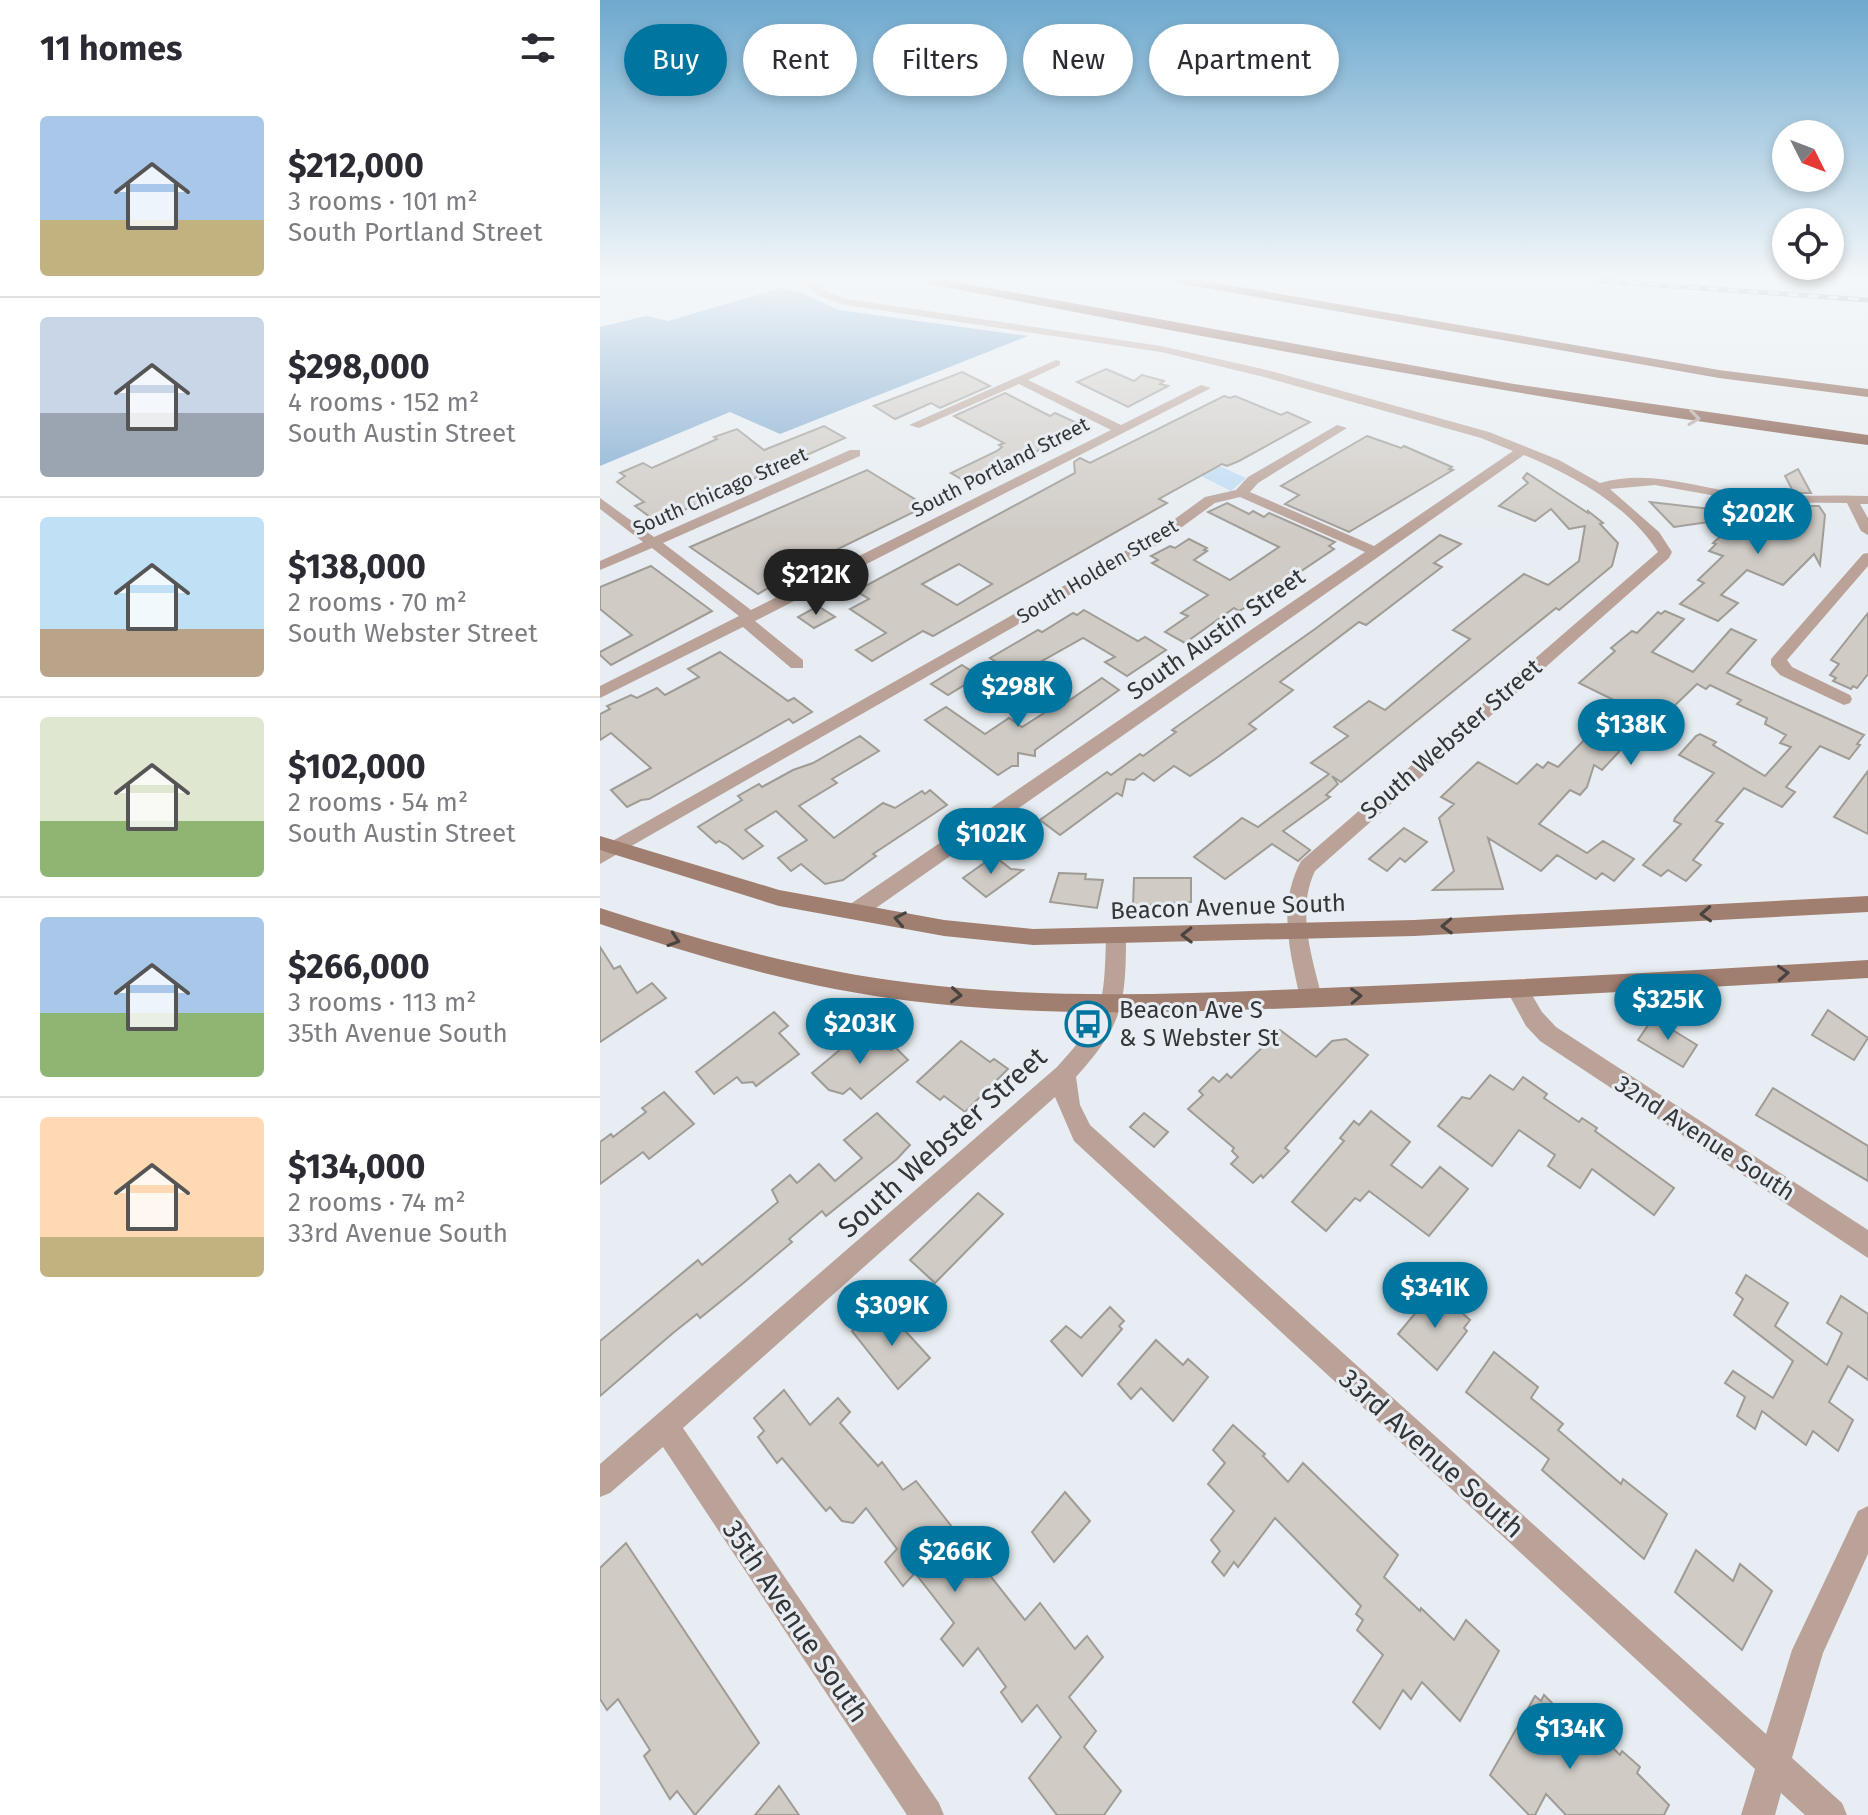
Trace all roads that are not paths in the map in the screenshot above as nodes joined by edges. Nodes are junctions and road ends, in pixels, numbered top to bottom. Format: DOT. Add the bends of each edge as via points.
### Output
graph roads {
  1 [pos="1052,365"];
  2 [pos="1230,365"];
  3 [pos="1377,365"];
  4 [pos="1662,365"];
  5 [pos="1018,379"];
  6 [pos="1205,388"];
  7 [pos="1868,393"];
  8 [pos="915,425"];
  9 [pos="1341,428"];
  10 [pos="1121,430"];
  11 [pos="1868,440"];
  12 [pos="1523,450"];
  13 [pos="855,453"];
  14 [pos="1599,488"];
  15 [pos="1241,493"];
  16 [pos="1851,499"];
  17 [pos="1868,500"];
  18 [pos="600,502"];
  19 [pos="1868,531"];
  20 [pos="653,542"];
  21 [pos="1376,552"];
  22 [pos="1868,557"];
  23 [pos="600,566"];
  24 [pos="747,619"];
  25 [pos="797,664"];
  26 [pos="600,693"];
  27 [pos="1844,699"];
  28 [pos="605,849"];
  29 [pos="1868,904"];
  30 [pos="856,911"];
  31 [pos="600,916"];
  32 [pos="1298,932"];
  33 [pos="1116,937"];
  34 [pos="1868,969"];
  35 [pos="1517,989"];
  36 [pos="1311,998"];
  37 [pos="1115,1004"];
  38 [pos="1065,1074"];
  39 [pos="1868,1245"];
  40 [pos="666,1427"];
  41 [pos="600,1483"];
  42 [pos="1868,1521"];
  43 [pos="1773,1765"];
  44 [pos="927,1815"];
  45 [pos="1758,1815"];
  46 [pos="1830,1815"];
  1 -- 5 [label="street"];
  2 -- 12 [label="street"];
  3 -- 11 [label="highway, one-way" via="1684,417"];
  4 -- 7 [label="highway"];
  5 -- 8 [label="street"];
  5 -- 10 [label="street"];
  6 -- 10 [label="street, South Portland Street"];
  9 -- 15 [label="street, South Holden Street" via="1253,480"];
  10 -- 24 [label="street, South Portland Street"];
  12 -- 14 [label="street"];
  12 -- 21 [label="street, South Austin Street"];
  13 -- 20 [label="street, South Chicago Street"];
  14 -- 16 [label="street" via="1640,479 1750,498"];
  14 -- 32 [label="street, South Webster Street" via="1654,535 1665,552 1662,558 1321,852 1297,891"];
  15 -- 21 [label="street"];
  15 -- 28 [label="street, South Holden Street" via="1210,500 1155,540"];
  16 -- 17 [label="street"];
  16 -- 19 [label="street"];
  18 -- 20 [label="street"];
  20 -- 23 [label="street, South Chicago Street"];
  20 -- 24 [label="street"];
  21 -- 30 [label="street, South Austin Street"];
  22 -- 27 [label="street" via="1779,659 1786,671"];
  24 -- 25 [label="street"];
  24 -- 26 [label="street, South Portland Street"];
  28 -- 30 [label="main road, Beacon Avenue South" via="779,898"];
  29 -- 32 [label="main road, Beacon Avenue South, one-way"];
  33 -- 30 [label="main road, Beacon Avenue South, one-way" via="1033,937 944,928"];
  31 -- 37 [label="main road, one-way" via="686,944 863,985"];
  32 -- 33 [label="main road, Beacon Avenue South, one-way"];
  32 -- 36 [label="street, South Webster Street"];
  33 -- 37 [label="street, South Webster Street"];
  35 -- 34 [label="main road, one-way"];
  36 -- 35 [label="main road, one-way"];
  35 -- 39 [label="street, 32nd Avenue South" via="1548,1034"];
  36 -- 37 [label="main road"];
  37 -- 38 [label="street, South Webster Street" via="1099,1034"];
  38 -- 40 [label="street, South Webster Street"];
  38 -- 43 [label="street, 33rd Avenue South" via="1065,1099 1082,1133"];
  40 -- 41 [label="street, South Webster Street"];
  40 -- 44 [label="street, 35th Avenue South"];
  42 -- 43 [label="street" via="1808,1650"];
  43 -- 45 [label="street"];
  43 -- 46 [label="street, 33rd Avenue South"];
}
